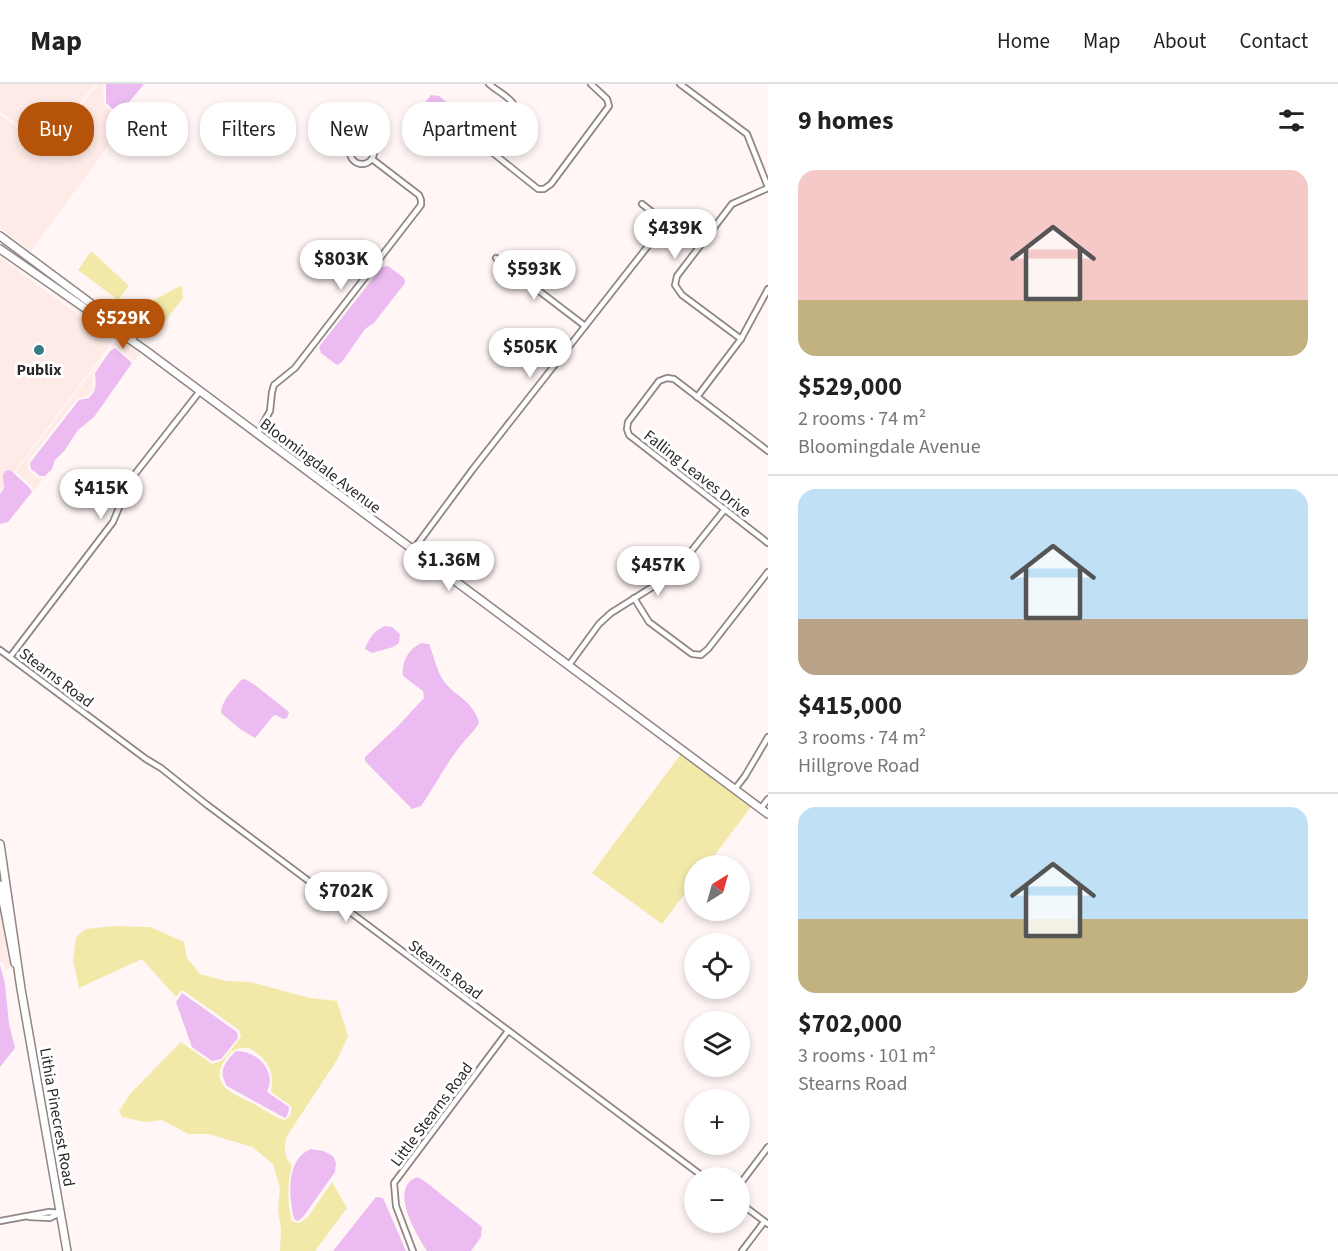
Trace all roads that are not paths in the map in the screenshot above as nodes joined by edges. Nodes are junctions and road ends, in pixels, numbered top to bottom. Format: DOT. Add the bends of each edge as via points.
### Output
graph roads {
  1 [pos="489,84"];
  2 [pos="591,84"];
  3 [pos="680,84"];
  4 [pos="372,159"];
  5 [pos="768,187"];
  6 [pos="642,204"];
  7 [pos="0,236"];
  8 [pos="0,249"];
  9 [pos="496,258"];
  10 [pos="768,289"];
  11 [pos="585,326"];
  12 [pos="741,339"];
  13 [pos="145,350"];
  14 [pos="200,391"];
  15 [pos="697,397"];
  16 [pos="257,434"];
  17 [pos="768,451"];
  18 [pos="725,509"];
  19 [pos="768,543"];
  20 [pos="413,550"];
  21 [pos="768,573"];
  22 [pos="634,598"];
  23 [pos="0,650"];
  24 [pos="10,657"];
  25 [pos="568,665"];
  26 [pos="768,737"];
  27 [pos="735,789"];
  28 [pos="768,799"];
  29 [pos="761,808"];
  30 [pos="768,814"];
  31 [pos="0,844"];
  32 [pos="0,885"];
  33 [pos="21,988"];
  34 [pos="508,1031"];
  35 [pos="768,1147"];
  36 [pos="690,1167"];
  37 [pos="750,1171"];
  38 [pos="750,1211"];
  39 [pos="61,1213"];
  40 [pos="0,1221"];
  41 [pos="766,1223"];
  42 [pos="68,1251"];
  43 [pos="413,1251"];
  44 [pos="742,1251"];
  1 -- 2 [label="street" via="515,107 494,145 494,153 538,189 550,184 606,112 608,99"];
  3 -- 5 [label="street" via="747,134"];
  4 -- 4 [label="street" via="374,150 367,141 358,140 351,145 350,154 355,162 364,164"];
  4 -- 16 [label="street" via="419,195 421,205 295,368 274,385 270,411"];
  5 -- 12 [label="street" via="732,204 677,276 675,285 682,295"];
  6 -- 11 [label="street" via="666,222"];
  7 -- 13 [label="main road" via="97,308"];
  8 -- 13 [label="main road, Bloomingdale Avenue"];
  9 -- 11 [label="street"];
  10 -- 12 [label="street"];
  11 -- 20 [label="street"];
  12 -- 15 [label="street"];
  13 -- 14 [label="main road, Bloomingdale Avenue"];
  14 -- 16 [label="main road, Bloomingdale Avenue"];
  14 -- 24 [label="street" via="131,479 113,522"];
  15 -- 17 [label="street, Falling Leaves Drive"];
  15 -- 18 [label="street, Falling Leaves Drive" via="674,379 659,381 628,422 627,429 629,435"];
  16 -- 20 [label="main road, Bloomingdale Avenue"];
  18 -- 19 [label="street, Falling Leaves Drive"];
  18 -- 22 [label="street" via="673,574"];
  20 -- 25 [label="main road, Bloomingdale Avenue"];
  21 -- 22 [label="street" via="701,655 692,654 649,622"];
  22 -- 25 [label="street" via="599,624"];
  23 -- 24 [label="street, Stearns Road"];
  24 -- 34 [label="street, Stearns Road"];
  25 -- 27 [label="main road, Bloomingdale Avenue"];
  26 -- 27 [label="street"];
  27 -- 29 [label="main road, Bloomingdale Avenue"];
  28 -- 29 [label="street"];
  29 -- 30 [label="main road, Bloomingdale Avenue"];
  31 -- 33 [label="main road, Lithia Pinecrest Road"];
  32 -- 33 [label="main road, Lithia Pinecrest Road"];
  33 -- 39 [label="main road, Lithia Pinecrest Road"];
  34 -- 36 [label="street, Stearns Road"];
  34 -- 43 [label="street, Little Stearns Road" via="394,1183 396,1206"];
  35 -- 37 [label="street"];
  38 -- 41 [label="street"];
  39 -- 40 [label="street"];
  39 -- 42 [label="main road, Lithia Pinecrest Road"];
  41 -- 44 [label="street"];
}
